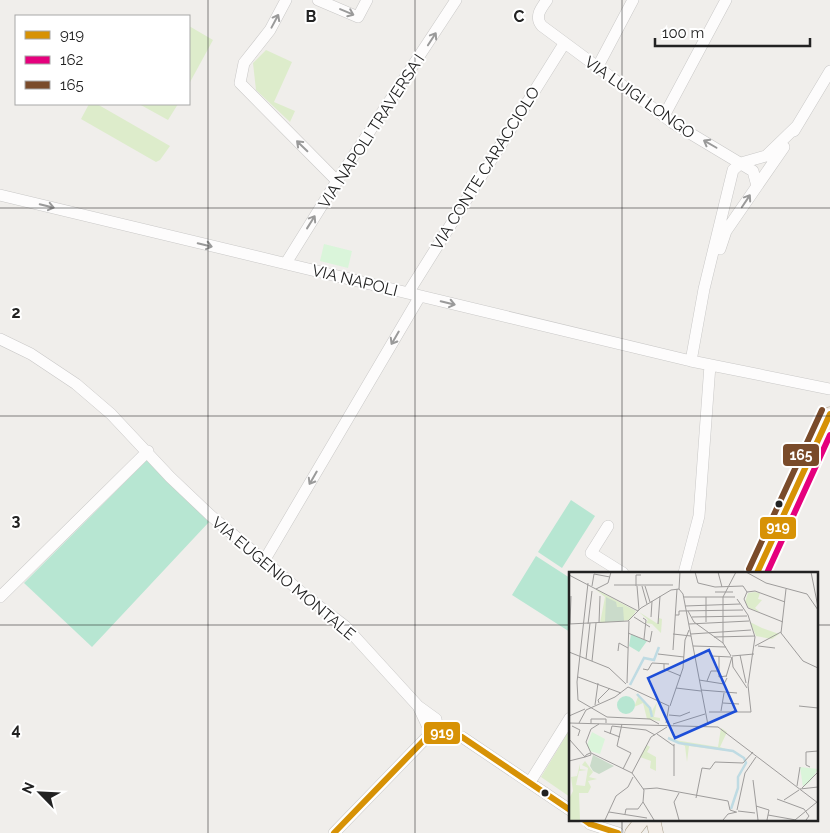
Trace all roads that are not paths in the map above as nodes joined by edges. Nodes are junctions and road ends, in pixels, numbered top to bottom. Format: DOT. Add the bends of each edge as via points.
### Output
graph roads {
  1 [pos="286,0"];
  2 [pos="318,0"];
  3 [pos="367,0"];
  4 [pos="456,0"];
  5 [pos="547,0"];
  6 [pos="633,0"];
  7 [pos="726,0"];
  8 [pos="565,45"];
  9 [pos="597,68"];
  10 [pos="830,71"];
  11 [pos="664,116"];
  12 [pos="797,126"];
  13 [pos="742,163"];
  14 [pos="336,181"];
  15 [pos="757,186"];
  16 [pos="0,195"];
  17 [pos="723,210"];
  18 [pos="735,219"];
  19 [pos="286,263"];
  20 [pos="408,293"];
  21 [pos="420,296"];
  22 [pos="701,310"];
  23 [pos="0,339"];
  24 [pos="691,361"];
  25 [pos="710,365"];
  26 [pos="830,389"];
  27 [pos="830,414"];
  28 [pos="148,451"];
  29 [pos="608,526"];
  30 [pos="264,561"];
  31 [pos="621,572"];
  32 [pos="684,572"];
  33 [pos="757,572"];
  34 [pos="0,597"];
  35 [pos="569,720"];
  36 [pos="438,732"];
  37 [pos="530,782"];
  38 [pos="569,809"];
  39 [pos="643,820"];
  40 [pos="644,820"];
  41 [pos="653,820"];
  42 [pos="586,822"];
  43 [pos="334,833"];
  44 [pos="597,833"];
  45 [pos="618,833"];
  46 [pos="632,833"];
  47 [pos="642,833"];
  48 [pos="656,833"];
  14 -- 1 [label="street, one-way" via="240,83 244,63 270,30"];
  2 -- 3 [label="street, one-way" via="358,17"];
  14 -- 4 [label="street, VIA NAPOLI TRAVERSA I, one-way"];
  5 -- 8 [label="street, VIA LUIGI LONGO" via="540,10 539,23"];
  6 -- 9 [label="street"];
  7 -- 11 [label="street"];
  8 -- 9 [label="street, VIA LUIGI LONGO"];
  8 -- 20 [label="street, VIA CONTE CARACCIOLO"];
  9 -- 11 [label="street, VIA LUIGI LONGO"];
  10 -- 12 [label="street"];
  13 -- 11 [label="street, VIA LUIGI LONGO, one-way"];
  12 -- 13 [label="street" via="766,156"];
  12 -- 15 [label="street"];
  13 -- 15 [label="street, VIA LUIGI LONGO" via="753,172"];
  13 -- 17 [label="street" via="733,170"];
  19 -- 14 [label="street, VIA NAPOLI TRAVERSA I, one-way"];
  18 -- 15 [label="street, one-way"];
  16 -- 19 [label="street, VIA NAPOLI, one-way"];
  17 -- 18 [label="street"];
  17 -- 22 [label="street"];
  18 -- 22 [label="street" via="723,238 711,288"];
  19 -- 20 [label="street, VIA NAPOLI"];
  20 -- 21 [label="street, VIA NAPOLI"];
  21 -- 24 [label="street, VIA NAPOLI, one-way"];
  21 -- 30 [label="street, one-way"];
  22 -- 24 [label="street"];
  23 -- 28 [label="street, VIA EUGENIO MONTALE" via="31,354 76,384"];
  24 -- 25 [label="street, VIA NAPOLI"];
  25 -- 26 [label="street, VIA NAPOLI"];
  25 -- 32 [label="street" via="699,516"];
  27 -- 33 [label="main road"];
  28 -- 30 [label="street, VIA EUGENIO MONTALE" via="196,502"];
  28 -- 34 [label="street"];
  29 -- 31 [label="street" via="591,553"];
  30 -- 36 [label="street, VIA EUGENIO MONTALE" via="345,626 418,706 436,719"];
  35 -- 37 [label="street"];
  36 -- 37 [label="street" via="462,737"];
  36 -- 43 [label="street" via="427,737"];
  37 -- 38 [label="street"];
  39 -- 46 [label="main road"];
  40 -- 47 [label="main road"];
  41 -- 48 [label="main road"];
  42 -- 44 [label="street"];
  42 -- 45 [label="street"];
}
